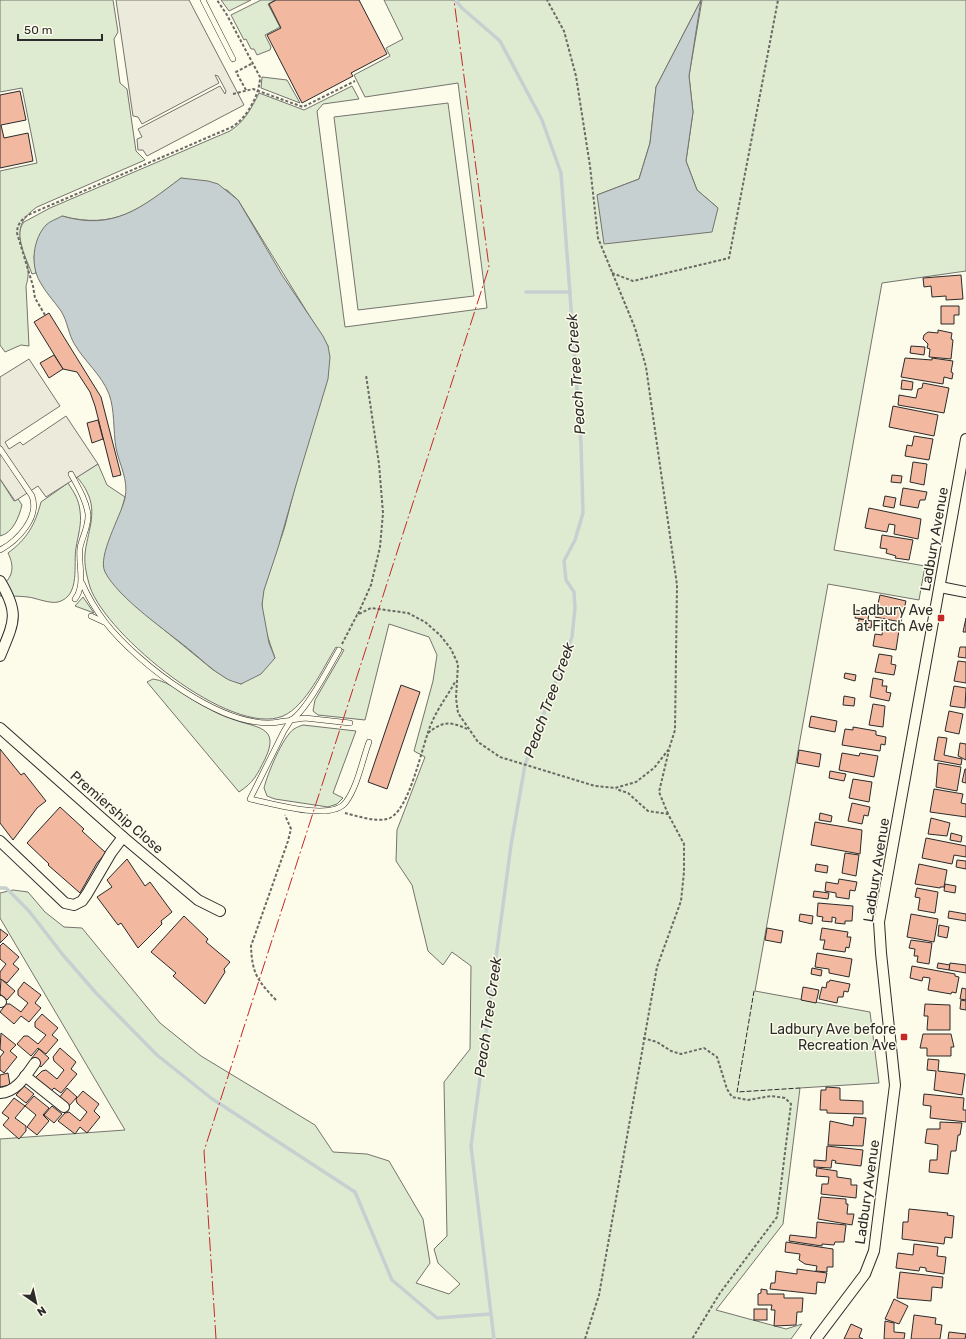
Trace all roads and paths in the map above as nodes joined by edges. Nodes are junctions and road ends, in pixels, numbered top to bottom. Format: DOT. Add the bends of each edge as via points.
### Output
graph roads {
  1 [pos="202,0"];
  2 [pos="217,0"];
  3 [pos="547,0"];
  4 [pos="778,0"];
  5 [pos="233,59"];
  6 [pos="253,63"];
  7 [pos="355,80"];
  8 [pos="246,90"];
  9 [pos="258,90"];
  10 [pos="233,94"];
  11 [pos="612,273"];
  12 [pos="45,315"];
  13 [pos="366,375"];
  14 [pos="966,439"];
  15 [pos="0,449"];
  16 [pos="71,474"];
  17 [pos="0,550"];
  18 [pos="0,581"];
  19 [pos="82,583"];
  20 [pos="940,587"];
  21 [pos="966,592"];
  22 [pos="74,599"];
  23 [pos="357,615"];
  24 [pos="91,616"];
  25 [pos="105,622"];
  26 [pos="339,650"];
  27 [pos="0,656"];
  28 [pos="456,681"];
  29 [pos="291,720"];
  30 [pos="350,723"];
  31 [pos="0,728"];
  32 [pos="468,730"];
  33 [pos="427,734"];
  34 [pos="369,742"];
  35 [pos="669,749"];
  36 [pos="615,788"];
  37 [pos="279,805"];
  38 [pos="334,810"];
  39 [pos="668,814"];
  40 [pos="123,837"];
  41 [pos="0,841"];
  42 [pos="220,911"];
  43 [pos="276,1000"];
  44 [pos="643,1038"];
  45 [pos="36,1063"];
  46 [pos="25,1076"];
  47 [pos="0,1093"];
  48 [pos="64,1107"];
  49 [pos="585,1339"];
  50 [pos="692,1339"];
  51 [pos="816,1339"];
  1 -- 5 [label="lane"];
  2 -- 6 [label="path"];
  3 -- 11 [label="path" via="564,31 571,51 590,166 598,238"];
  4 -- 11 [label="path" via="730,258 633,281"];
  6 -- 8 [label="path" via="236,72"];
  6 -- 9 [label="path" via="260,76"];
  7 -- 9 [label="path" via="303,107"];
  8 -- 9 [label="path"];
  8 -- 10 [label="path"];
  9 -- 12 [label="path" via="244,116 232,127 30,214 20,221 17,233 33,286 33,294"];
  11 -- 35 [label="path" via="635,328 646,367 677,585 675,730"];
  13 -- 23 [label="path" via="379,464 383,513 380,547 372,586"];
  14 -- 20 [label="street, Ladbury Avenue"];
  15 -- 17 [label="lane" via="34,502 29,522 14,542"];
  16 -- 19 [label="lane" via="84,499 88,516 80,547"];
  18 -- 27 [label="street" via="11,598 13,623"];
  19 -- 22 [label="lane" via="79,594"];
  19 -- 25 [label="lane"];
  20 -- 21 [label="street"];
  20 -- 51 [label="street, Ladbury Avenue" via="879,922 896,1085 874,1251 864,1274"];
  23 -- 26 [label="path"];
  23 -- 28 [label="path" via="371,608 388,609 408,613 425,622 451,649 458,664"];
  24 -- 25 [label="lane"];
  25 -- 29 [label="lane" via="152,668 198,700 228,714 252,721 271,723"];
  26 -- 29 [label="lane" via="306,704"];
  28 -- 32 [label="path" via="458,713"];
  28 -- 33 [label="path"];
  29 -- 30 [label="lane" via="305,718"];
  29 -- 37 [label="lane" via="250,799"];
  31 -- 40 [label="street, Premiership Close"];
  32 -- 33 [label="path" via="453,723 438,725"];
  32 -- 36 [label="path" via="478,742 500,757 595,786"];
  33 -- 38 [label="path" via="408,796 401,810 388,819 368,819"];
  34 -- 38 [label="lane" via="345,804"];
  35 -- 36 [label="path" via="654,768 636,782"];
  35 -- 39 [label="path" via="659,792"];
  36 -- 39 [label="path" via="628,793 648,811"];
  37 -- 38 [label="lane" via="320,812"];
  37 -- 43 [label="path" via="291,829 251,946 256,975"];
  39 -- 44 [label="path" via="684,844 684,872 680,901 657,967"];
  40 -- 41 [label="street" via="82,901 74,905 65,903"];
  40 -- 42 [label="street, Premiership Close" via="198,900"];
  44 -- 49 [label="path" via="599,1295"];
  44 -- 50 [label="path" via="681,1054 704,1048 717,1057 732,1097 748,1100 771,1096 785,1098 791,1104 777,1217 720,1293"];
  45 -- 46 [label="street"];
  46 -- 47 [label="street" via="13,1089"];
  46 -- 48 [label="street"];
}
